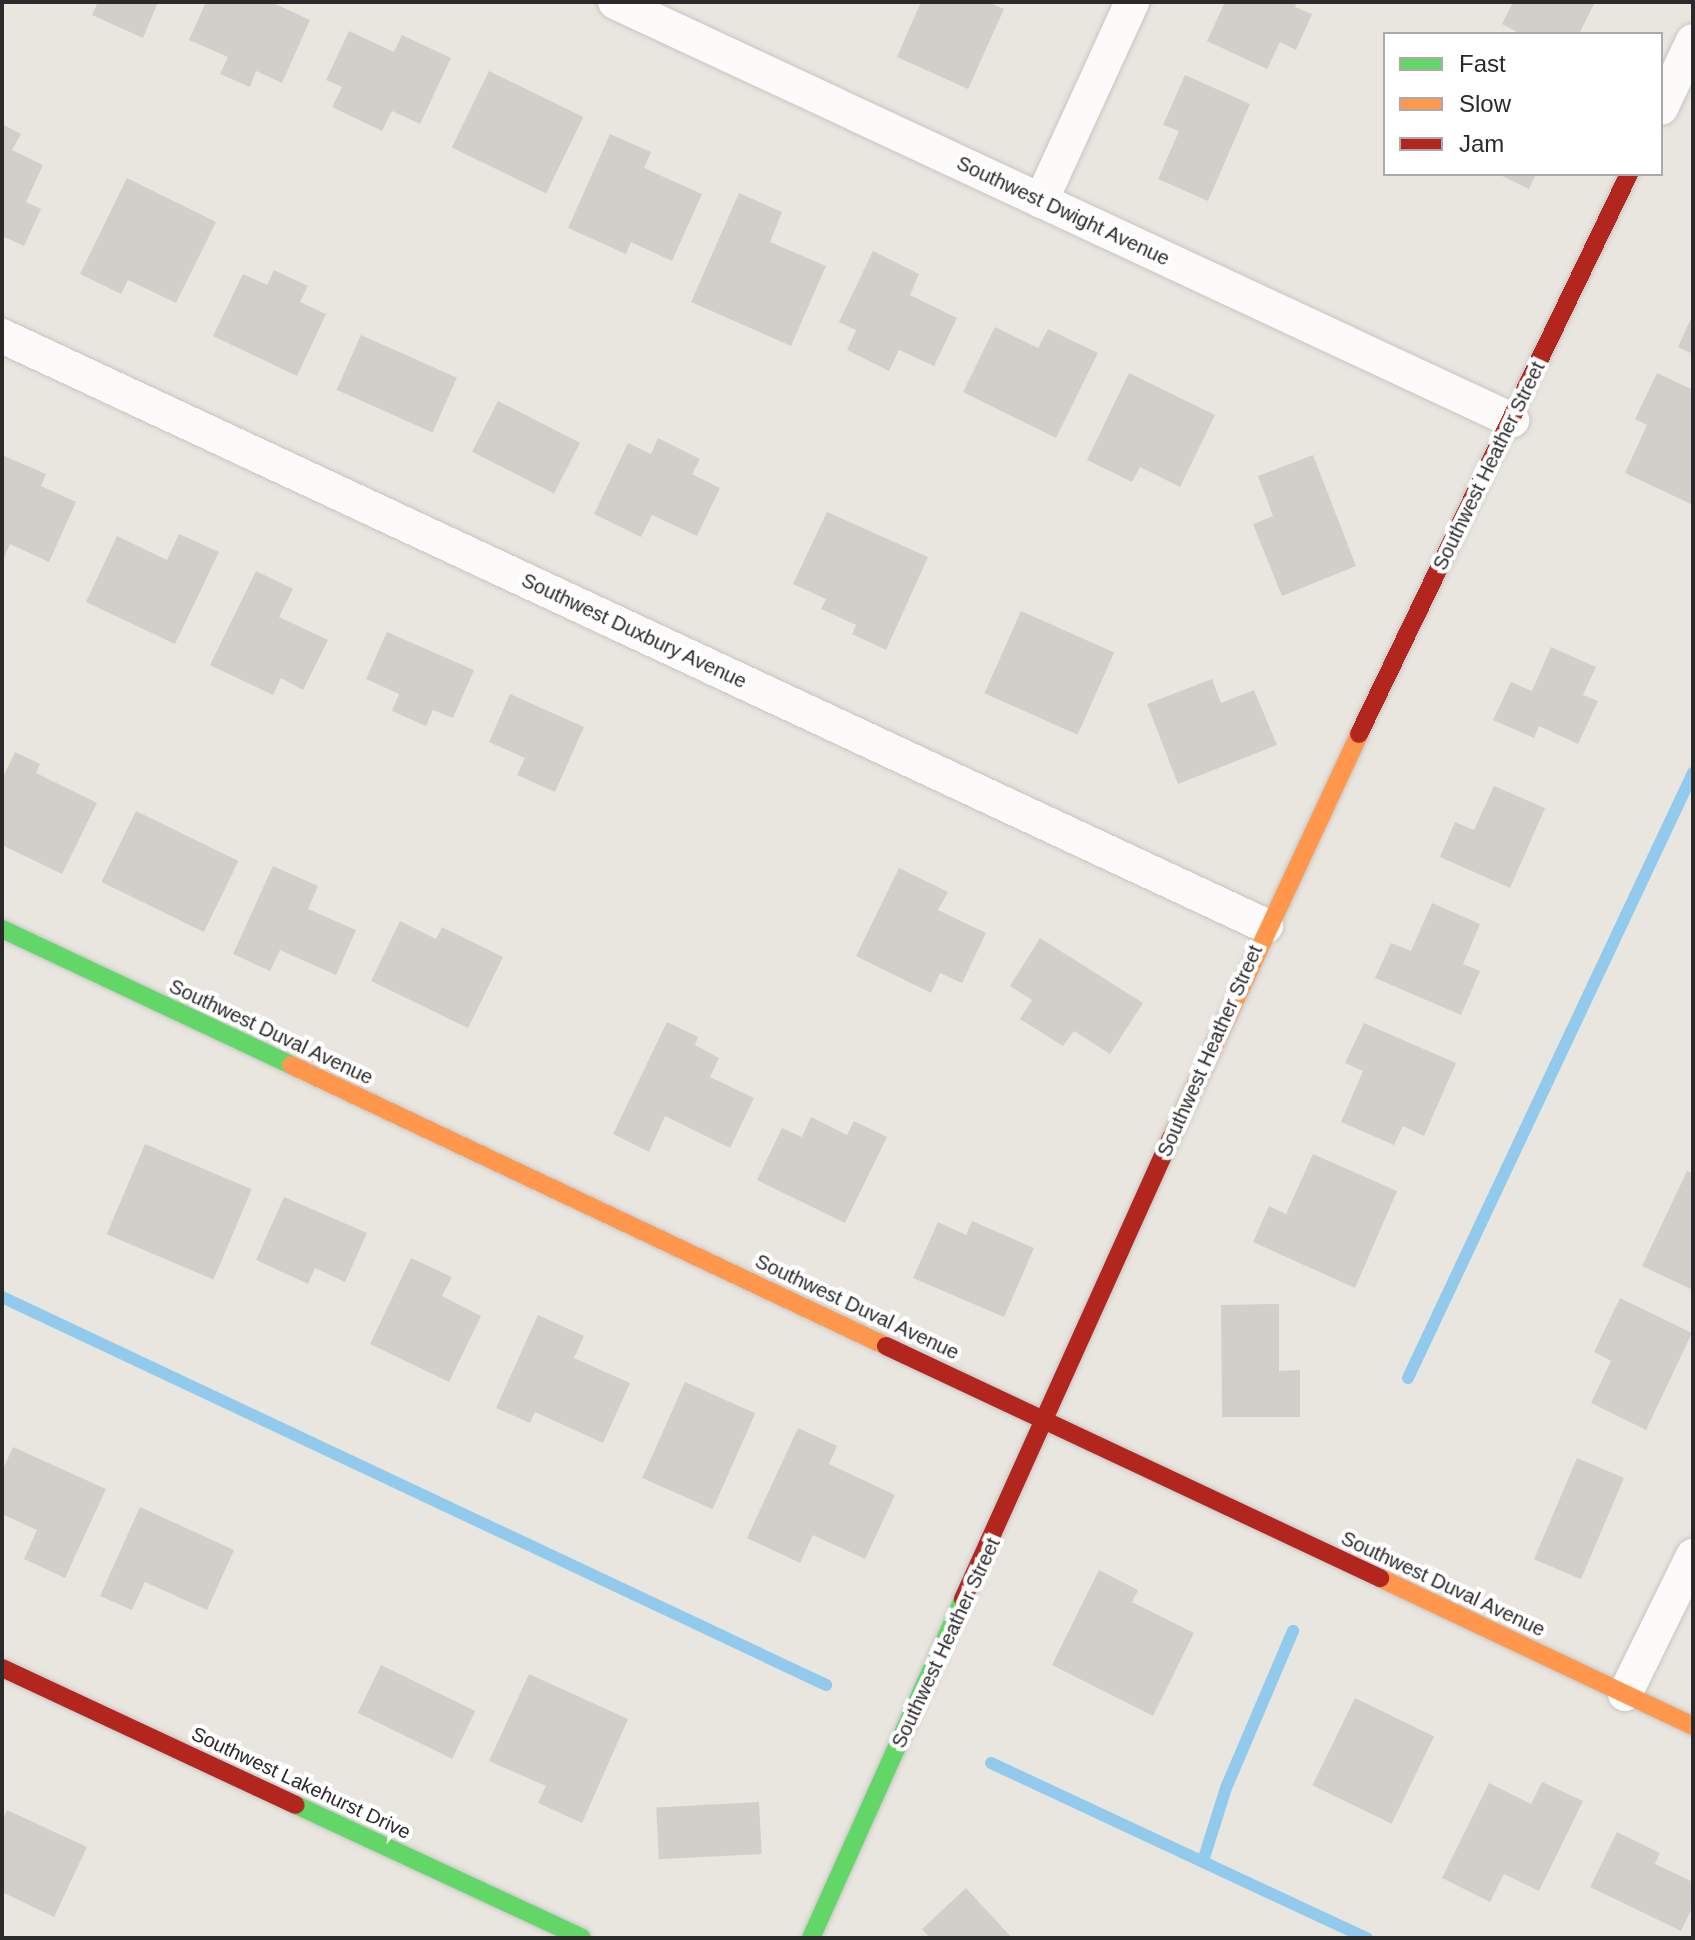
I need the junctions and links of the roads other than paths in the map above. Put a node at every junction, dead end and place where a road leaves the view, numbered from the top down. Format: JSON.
{"nodes":[{"id":1,"x":615,"y":2,"type":"edge"},
{"id":2,"x":1132,"y":2,"type":"edge"},
{"id":3,"x":1693,"y":41,"type":"edge"},
{"id":4,"x":1663,"y":104,"type":"edge"},
{"id":5,"x":1628,"y":176,"type":"edge"},
{"id":6,"x":1041,"y":201,"type":"junction"},
{"id":7,"x":2,"y":336,"type":"edge"},
{"id":8,"x":1512,"y":420,"type":"junction"},
{"id":9,"x":1266,"y":926,"type":"junction"},
{"id":10,"x":2,"y":929,"type":"edge"},
{"id":11,"x":1047,"y":1421,"type":"junction"},
{"id":12,"x":1693,"y":1556,"type":"edge"},
{"id":13,"x":2,"y":1668,"type":"edge"},
{"id":14,"x":1625,"y":1694,"type":"junction"},
{"id":15,"x":1693,"y":1726,"type":"edge"},
{"id":16,"x":582,"y":1938,"type":"edge"},
{"id":17,"x":811,"y":1938,"type":"edge"}],
"edges":[{"from":1,"to":6,"type":"street","name":"Southwest Dwight Avenue"},
{"from":2,"to":6,"type":"street"},
{"from":3,"to":4,"type":"street"},
{"from":5,"to":8,"type":"street","name":"Southwest Heather Street"},
{"from":6,"to":8,"type":"street","name":"Southwest Dwight Avenue"},
{"from":7,"to":9,"type":"street","name":"Southwest Duxbury Avenue"},
{"from":8,"to":9,"type":"street","name":"Southwest Heather Street"},
{"from":9,"to":11,"type":"street","name":"Southwest Heather Street"},
{"from":10,"to":11,"type":"street","name":"Southwest Duval Avenue"},
{"from":11,"to":14,"type":"street","name":"Southwest Duval Avenue"},
{"from":11,"to":17,"type":"street","name":"Southwest Heather Street"},
{"from":12,"to":14,"type":"street"},
{"from":13,"to":16,"type":"street","name":"Southwest Lakehurst Drive"},
{"from":14,"to":15,"type":"street","name":"Southwest Duval Avenue"}]}
